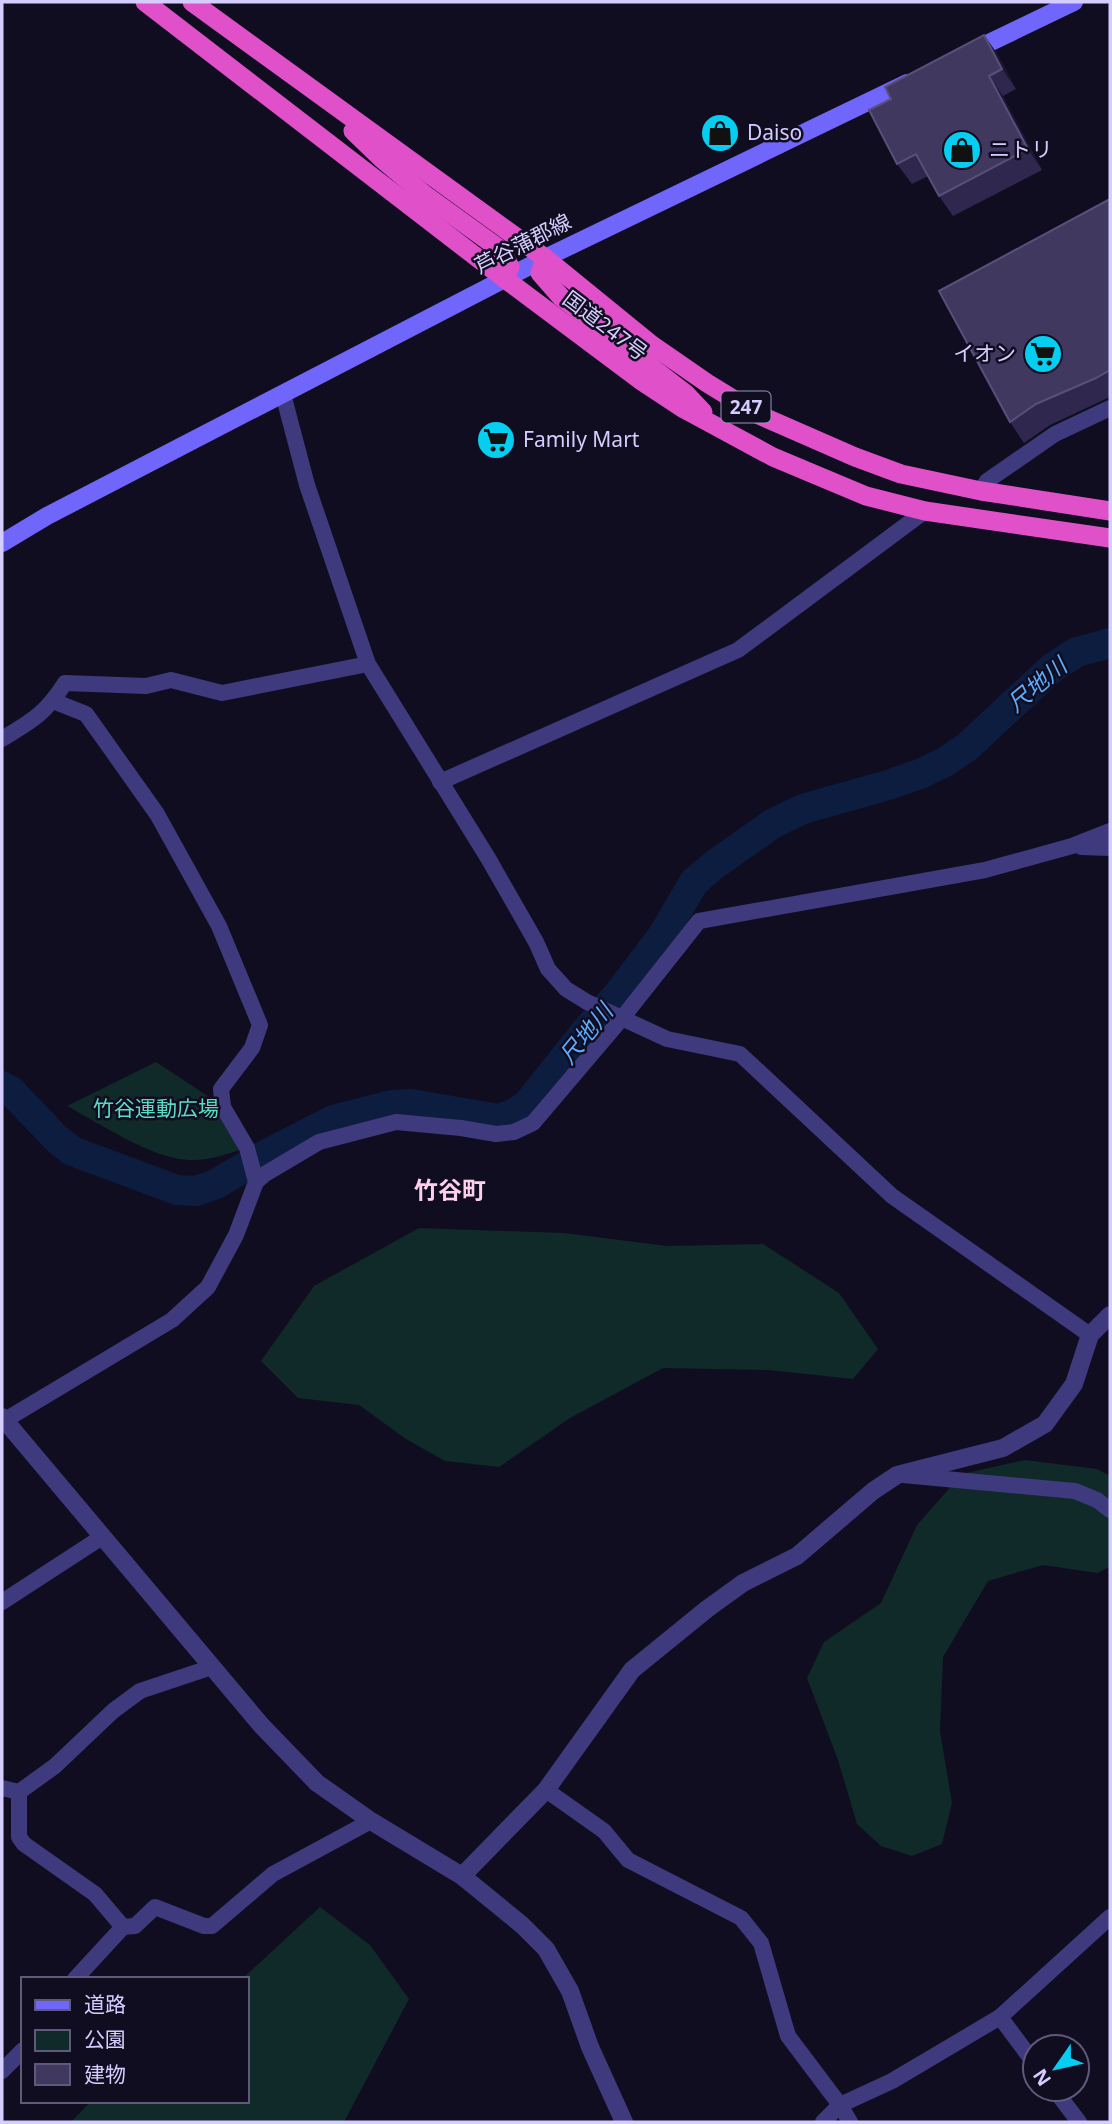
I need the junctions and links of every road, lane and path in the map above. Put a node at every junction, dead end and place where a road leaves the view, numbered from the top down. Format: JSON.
{"nodes":[{"id":1,"x":145,"y":2,"type":"edge"},
{"id":2,"x":192,"y":2,"type":"edge"},
{"id":3,"x":1074,"y":2,"type":"edge"},
{"id":4,"x":951,"y":61,"type":"edge"},
{"id":5,"x":926,"y":73,"type":"edge"},
{"id":6,"x":334,"y":106,"type":"junction"},
{"id":7,"x":545,"y":258,"type":"junction"},
{"id":8,"x":505,"y":279,"type":"junction"},
{"id":9,"x":283,"y":394,"type":"junction"},
{"id":10,"x":1110,"y":408,"type":"edge"},
{"id":11,"x":715,"y":425,"type":"junction"},
{"id":12,"x":981,"y":491,"type":"junction"},
{"id":13,"x":925,"y":511,"type":"junction"},
{"id":14,"x":1110,"y":511,"type":"edge"},
{"id":15,"x":1110,"y":538,"type":"edge"},
{"id":16,"x":2,"y":543,"type":"edge"},
{"id":17,"x":368,"y":664,"type":"junction"},
{"id":18,"x":53,"y":701,"type":"junction"},
{"id":19,"x":2,"y":739,"type":"edge"},
{"id":20,"x":440,"y":782,"type":"junction"},
{"id":21,"x":1110,"y":831,"type":"edge"},
{"id":22,"x":1072,"y":846,"type":"junction"},
{"id":23,"x":1110,"y":848,"type":"edge"},
{"id":24,"x":620,"y":1016,"type":"junction"},
{"id":25,"x":256,"y":1179,"type":"junction"},
{"id":26,"x":1110,"y":1315,"type":"edge"},
{"id":27,"x":1090,"y":1335,"type":"junction"},
{"id":28,"x":2,"y":1420,"type":"edge"},
{"id":29,"x":897,"y":1475,"type":"junction"},
{"id":30,"x":1110,"y":1510,"type":"edge"},
{"id":31,"x":102,"y":1537,"type":"junction"},
{"id":32,"x":2,"y":1602,"type":"edge"},
{"id":33,"x":212,"y":1667,"type":"junction"},
{"id":34,"x":2,"y":1788,"type":"edge"},
{"id":35,"x":546,"y":1790,"type":"junction"},
{"id":36,"x":19,"y":1792,"type":"junction"},
{"id":37,"x":371,"y":1821,"type":"junction"},
{"id":38,"x":463,"y":1876,"type":"junction"},
{"id":39,"x":1110,"y":1917,"type":"edge"},
{"id":40,"x":122,"y":1927,"type":"junction"},
{"id":41,"x":77,"y":1977,"type":"edge"},
{"id":42,"x":1000,"y":2017,"type":"junction"},
{"id":43,"x":1021,"y":2045,"type":"edge"},
{"id":44,"x":21,"y":2052,"type":"edge"},
{"id":45,"x":2,"y":2071,"type":"edge"},
{"id":46,"x":1065,"y":2103,"type":"edge"},
{"id":47,"x":840,"y":2105,"type":"junction"},
{"id":48,"x":624,"y":2122,"type":"edge"},
{"id":49,"x":823,"y":2122,"type":"edge"},
{"id":50,"x":850,"y":2122,"type":"edge"},
{"id":51,"x":1079,"y":2122,"type":"edge"}],
"edges":[{"from":1,"to":8,"type":"highway","name":"国道247号","number":"247"},
{"from":2,"to":6,"type":"highway","name":"国道247号","number":"247"},
{"from":3,"to":4,"type":"main road"},
{"from":5,"to":7,"type":"main road","name":"芦谷蒲郡線"},
{"from":6,"to":7,"type":"highway","name":"国道247号","number":"247"},
{"from":6,"to":8,"type":"highway","number":"247"},
{"from":7,"to":8,"type":"main road","name":"芦谷蒲郡線"},
{"from":7,"to":11,"type":"highway","number":"247"},
{"from":7,"to":12,"type":"highway","name":"国道247号","number":"247"},
{"from":8,"to":9,"type":"main road","name":"芦谷蒲郡線"},
{"from":8,"to":11,"type":"highway","name":"国道247号","number":"247"},
{"from":9,"to":16,"type":"main road","name":"芦谷蒲郡線"},
{"from":9,"to":17,"type":"street"},
{"from":10,"to":12,"type":"street"},
{"from":11,"to":13,"type":"highway","name":"国道247号","number":"247"},
{"from":12,"to":14,"type":"highway","name":"国道247号","number":"247"},
{"from":13,"to":15,"type":"highway","name":"国道247号","number":"247"},
{"from":13,"to":20,"type":"street"},
{"from":17,"to":18,"type":"street"},
{"from":17,"to":20,"type":"street"},
{"from":18,"to":19,"type":"street"},
{"from":18,"to":25,"type":"street"},
{"from":20,"to":24,"type":"street"},
{"from":21,"to":22,"type":"street"},
{"from":22,"to":23,"type":"street"},
{"from":22,"to":24,"type":"street"},
{"from":24,"to":25,"type":"street"},
{"from":24,"to":27,"type":"street"},
{"from":25,"to":28,"type":"street"},
{"from":26,"to":27,"type":"street"},
{"from":27,"to":29,"type":"street"},
{"from":28,"to":31,"type":"street"},
{"from":29,"to":30,"type":"street"},
{"from":29,"to":35,"type":"street"},
{"from":31,"to":32,"type":"street"},
{"from":31,"to":33,"type":"street"},
{"from":33,"to":36,"type":"street"},
{"from":33,"to":37,"type":"street"},
{"from":34,"to":36,"type":"street"},
{"from":35,"to":38,"type":"street"},
{"from":35,"to":47,"type":"street"},
{"from":36,"to":40,"type":"street"},
{"from":37,"to":38,"type":"street"},
{"from":37,"to":40,"type":"street"},
{"from":38,"to":48,"type":"street"},
{"from":39,"to":42,"type":"street"},
{"from":40,"to":41,"type":"street"},
{"from":42,"to":43,"type":"street"},
{"from":42,"to":47,"type":"street"},
{"from":44,"to":45,"type":"street"},
{"from":46,"to":51,"type":"street"},
{"from":47,"to":49,"type":"street"},
{"from":47,"to":50,"type":"street"}]}
